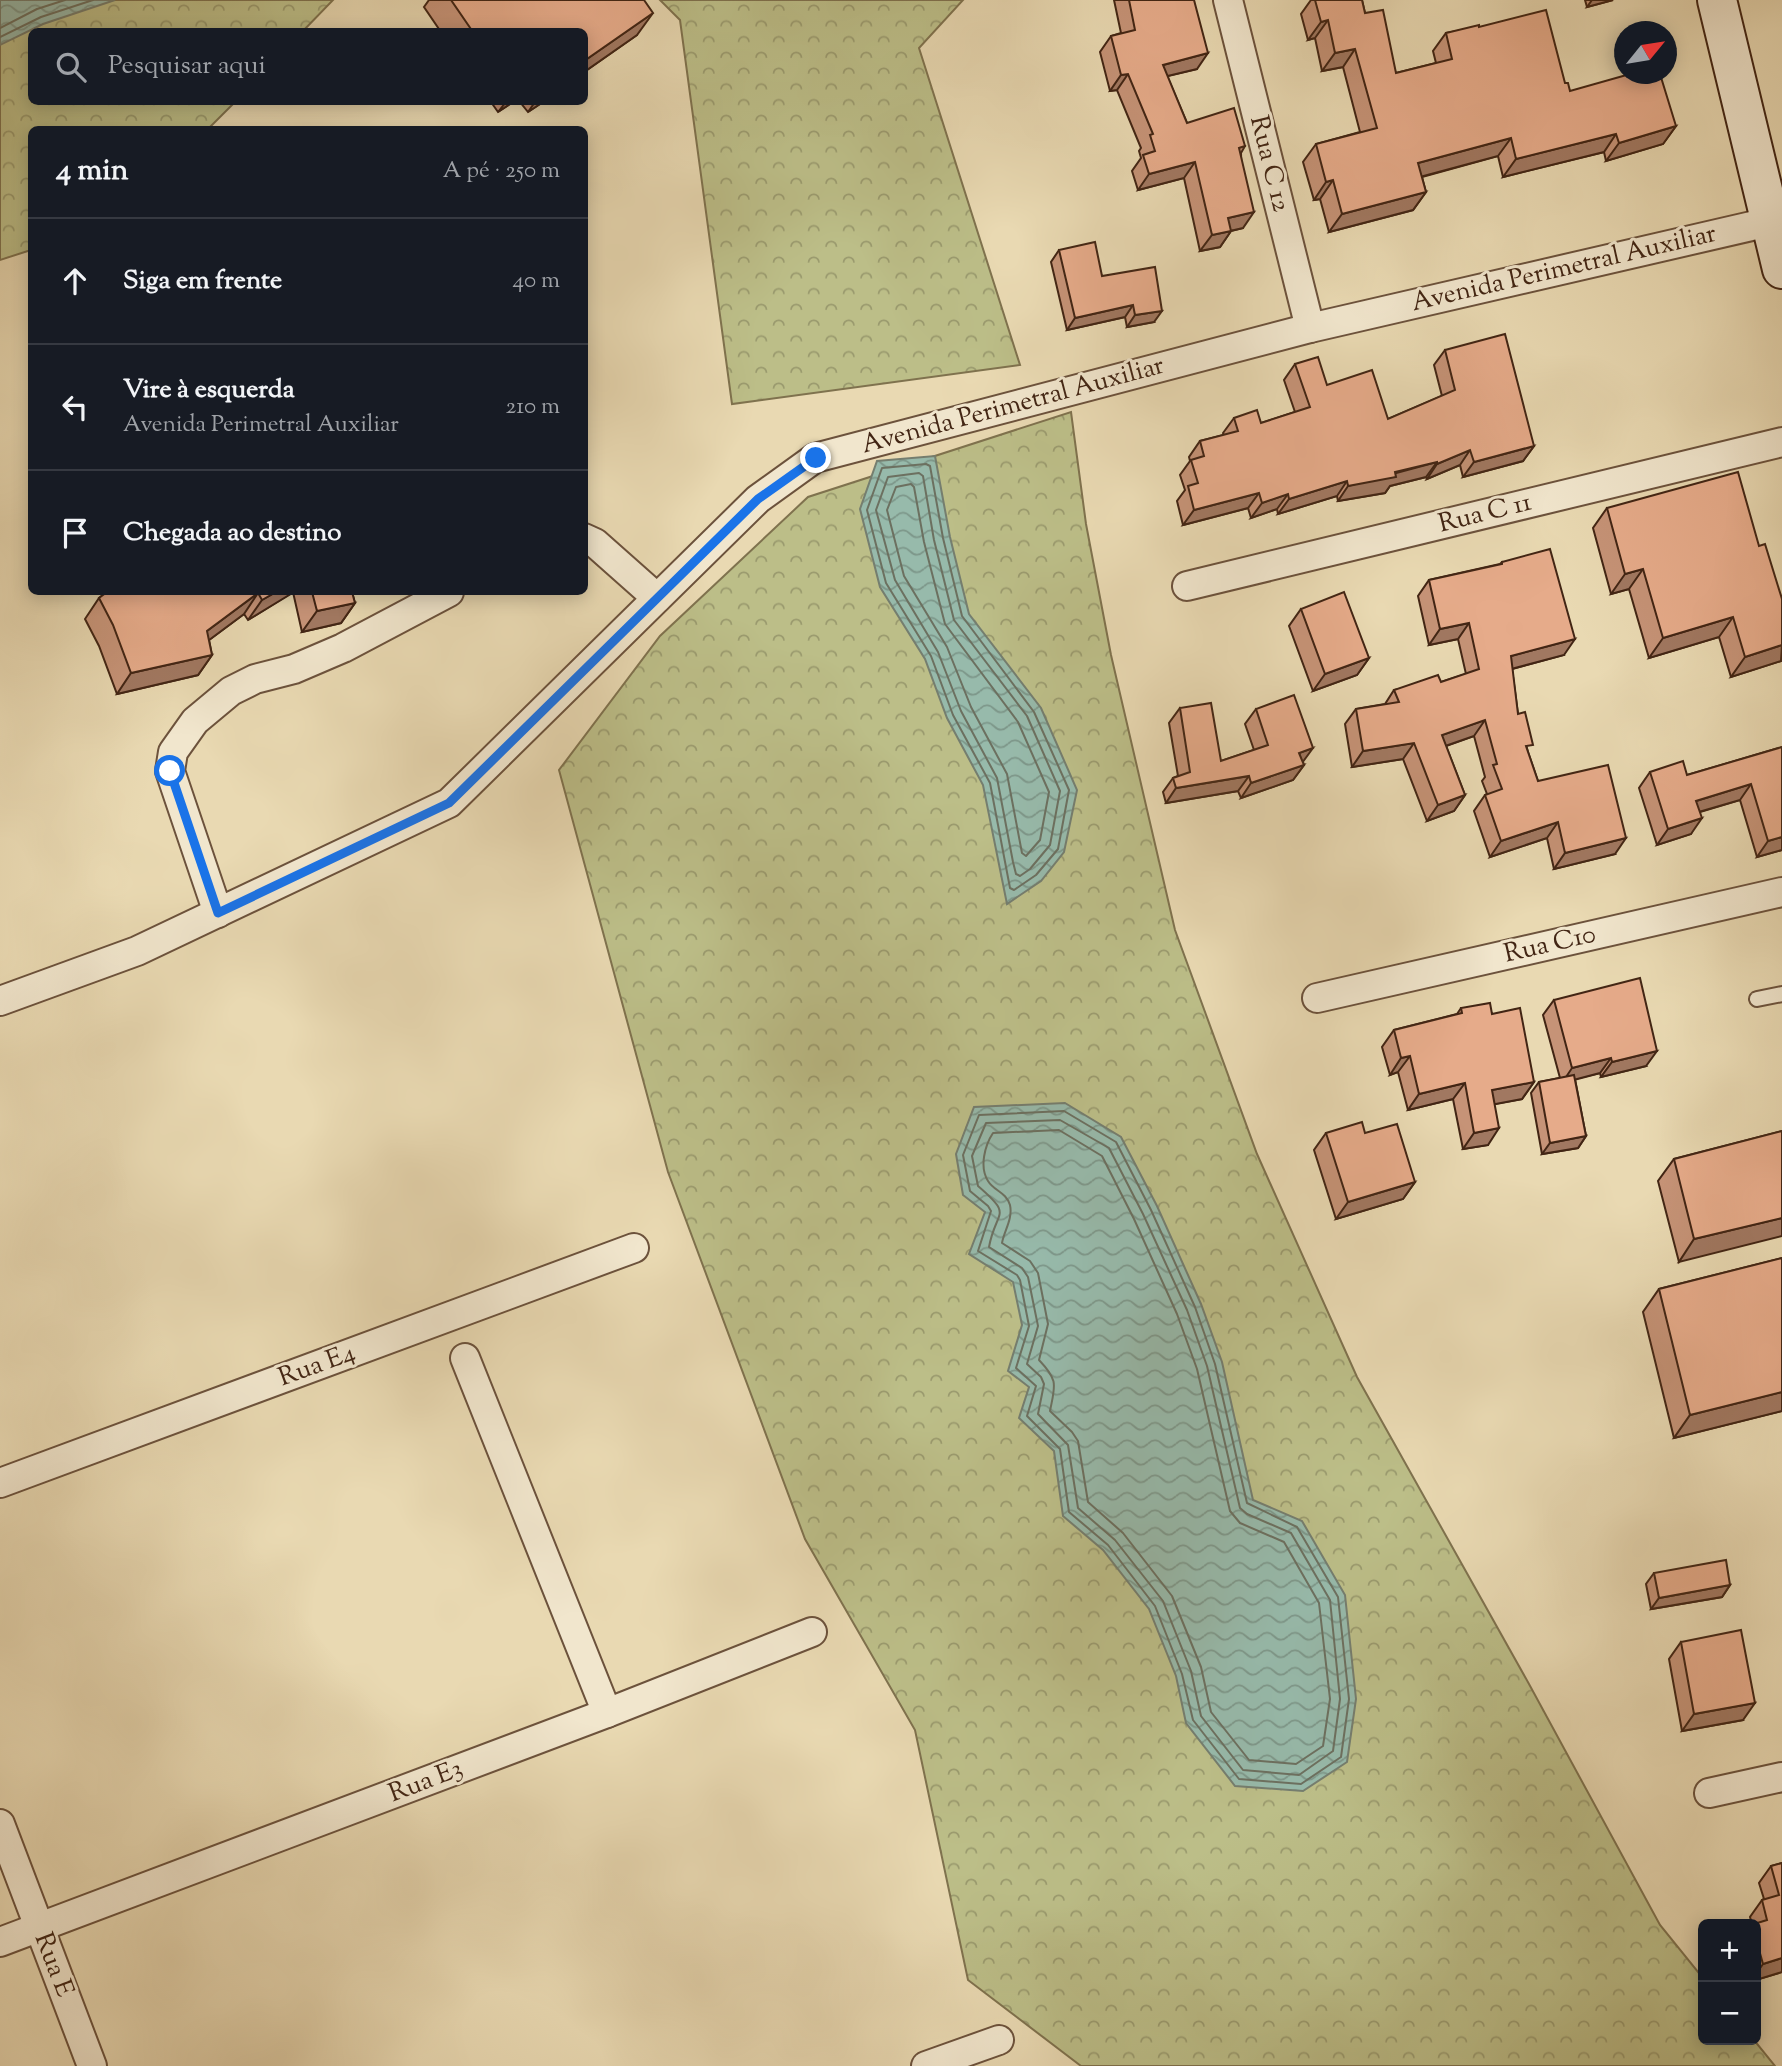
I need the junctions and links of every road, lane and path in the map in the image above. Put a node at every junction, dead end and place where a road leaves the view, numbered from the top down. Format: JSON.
{"nodes":[{"id":1,"x":1228,"y":0,"type":"edge"},
{"id":2,"x":1717,"y":0,"type":"edge"},
{"id":3,"x":1777,"y":220,"type":"edge"},
{"id":4,"x":1782,"y":269,"type":"edge"},
{"id":5,"x":1310,"y":328,"type":"junction"},
{"id":6,"x":1782,"y":442,"type":"edge"},
{"id":7,"x":588,"y":540,"type":"edge"},
{"id":8,"x":1187,"y":586,"type":"dead end"},
{"id":9,"x":443,"y":595,"type":"edge"},
{"id":10,"x":657,"y":598,"type":"junction"},
{"id":11,"x":1782,"y":892,"type":"edge"},
{"id":12,"x":218,"y":913,"type":"junction"},
{"id":13,"x":1782,"y":994,"type":"edge"},
{"id":14,"x":1317,"y":998,"type":"dead end"},
{"id":15,"x":1757,"y":999,"type":"dead end"},
{"id":16,"x":0,"y":1001,"type":"edge"},
{"id":17,"x":634,"y":1248,"type":"dead end"},
{"id":18,"x":465,"y":1358,"type":"dead end"},
{"id":19,"x":0,"y":1483,"type":"edge"},
{"id":20,"x":811,"y":1632,"type":"dead end"},
{"id":21,"x":607,"y":1713,"type":"junction"},
{"id":22,"x":1782,"y":1777,"type":"edge"},
{"id":23,"x":1709,"y":1794,"type":"dead end"},
{"id":24,"x":0,"y":1824,"type":"edge"},
{"id":25,"x":38,"y":1928,"type":"junction"},
{"id":26,"x":0,"y":1942,"type":"edge"},
{"id":27,"x":999,"y":2040,"type":"dead end"},
{"id":28,"x":92,"y":2066,"type":"edge"},
{"id":29,"x":926,"y":2066,"type":"edge"}],
"edges":[{"from":1,"to":5,"type":"street","name":"Rua C 12"},
{"from":2,"to":3,"type":"street"},
{"from":3,"to":4,"type":"street"},
{"from":3,"to":5,"type":"street","name":"Avenida Perimetral Auxiliar"},
{"from":5,"to":10,"type":"street","name":"Avenida Perimetral Auxiliar"},
{"from":6,"to":8,"type":"street","name":"Rua C 11"},
{"from":7,"to":10,"type":"street"},
{"from":9,"to":12,"type":"street"},
{"from":10,"to":12,"type":"street","name":"Avenida Perimetral Auxiliar"},
{"from":11,"to":14,"type":"street","name":"Rua C10"},
{"from":12,"to":16,"type":"street","name":"Avenida Perimetral Auxiliar"},
{"from":13,"to":15,"type":"lane"},
{"from":17,"to":19,"type":"street","name":"Rua E4"},
{"from":18,"to":21,"type":"street"},
{"from":20,"to":21,"type":"street","name":"Rua E3"},
{"from":21,"to":25,"type":"street","name":"Rua E3"},
{"from":22,"to":23,"type":"street"},
{"from":24,"to":25,"type":"street","name":"Rua E"},
{"from":25,"to":26,"type":"street","name":"Rua E3"},
{"from":25,"to":28,"type":"street","name":"Rua E"},
{"from":27,"to":29,"type":"street"}]}
